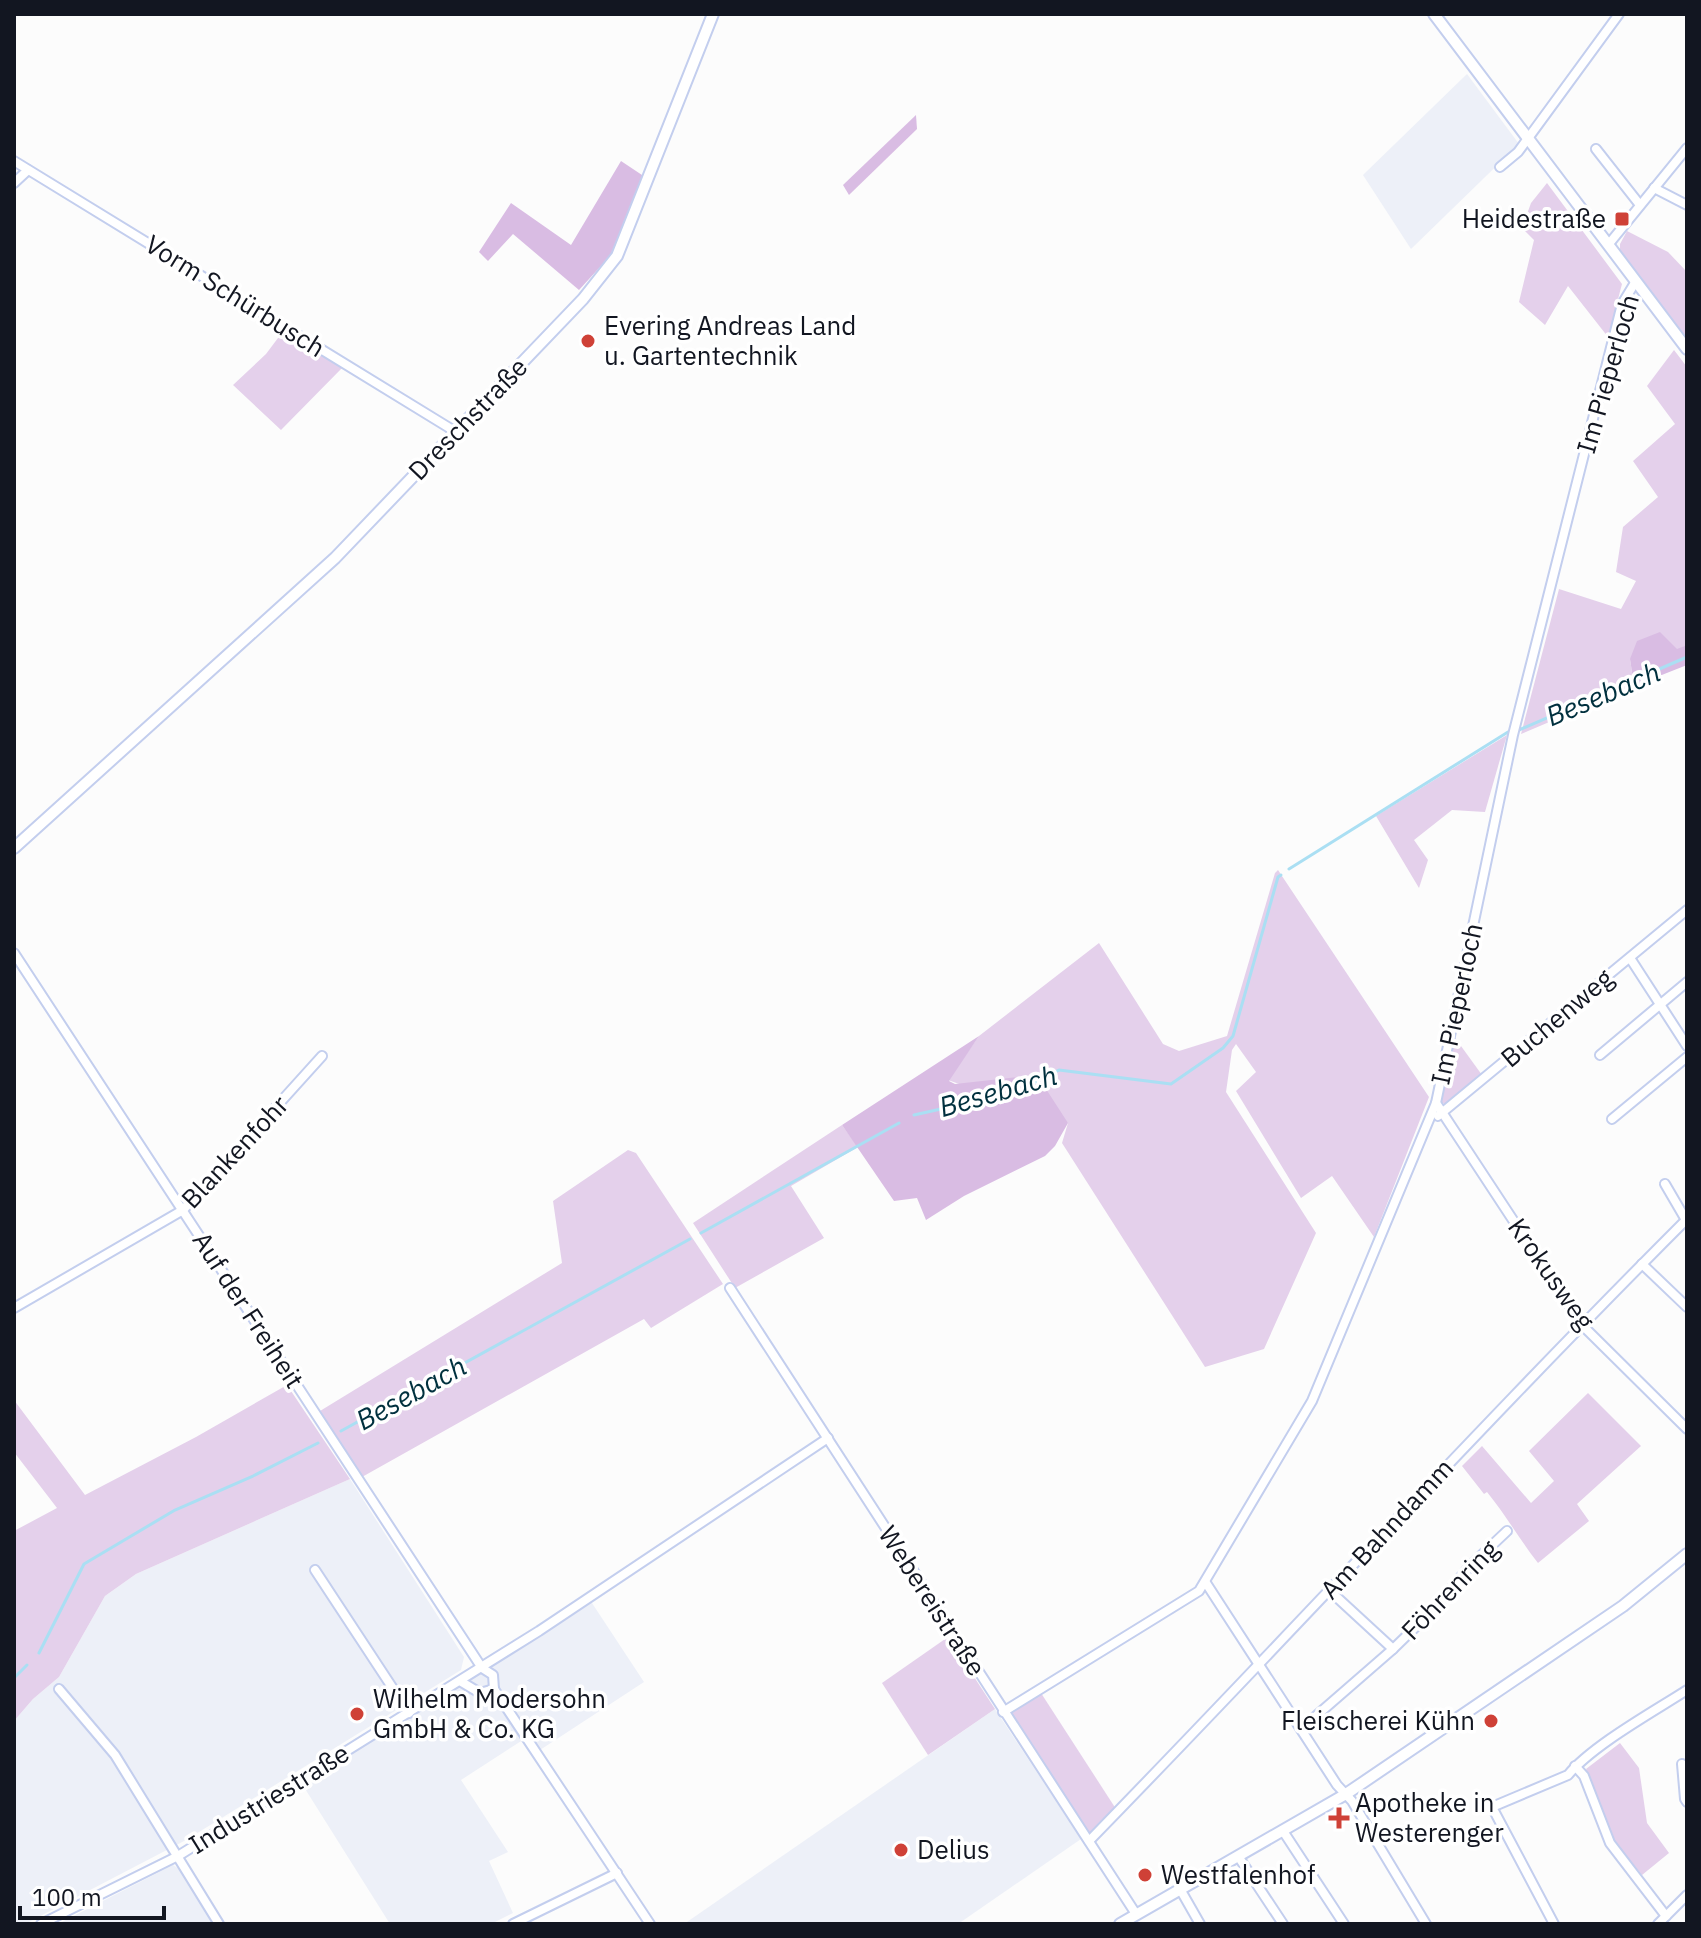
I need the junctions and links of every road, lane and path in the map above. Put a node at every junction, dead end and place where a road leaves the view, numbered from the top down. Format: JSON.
{"nodes":[{"id":1,"x":713,"y":14,"type":"edge"},
{"id":2,"x":1434,"y":14,"type":"edge"},
{"id":3,"x":1619,"y":14,"type":"edge"},
{"id":4,"x":1527,"y":138,"type":"junction"},
{"id":5,"x":1687,"y":148,"type":"edge"},
{"id":6,"x":1596,"y":149,"type":"dead end"},
{"id":7,"x":14,"y":161,"type":"edge"},
{"id":8,"x":1500,"y":167,"type":"dead end"},
{"id":9,"x":28,"y":170,"type":"junction"},
{"id":10,"x":14,"y":183,"type":"edge"},
{"id":11,"x":1654,"y":188,"type":"junction"},
{"id":12,"x":1640,"y":205,"type":"junction"},
{"id":13,"x":1687,"y":205,"type":"edge"},
{"id":14,"x":1608,"y":245,"type":"junction"},
{"id":15,"x":1636,"y":281,"type":"junction"},
{"id":16,"x":1687,"y":349,"type":"edge"},
{"id":17,"x":456,"y":432,"type":"junction"},
{"id":18,"x":14,"y":848,"type":"edge"},
{"id":19,"x":1687,"y":910,"type":"edge"},
{"id":20,"x":14,"y":953,"type":"edge"},
{"id":21,"x":1630,"y":958,"type":"junction"},
{"id":22,"x":1687,"y":982,"type":"edge"},
{"id":23,"x":1661,"y":1004,"type":"junction"},
{"id":24,"x":1687,"y":1046,"type":"edge"},
{"id":25,"x":1600,"y":1055,"type":"dead end"},
{"id":26,"x":322,"y":1056,"type":"dead end"},
{"id":27,"x":1687,"y":1057,"type":"edge"},
{"id":28,"x":1436,"y":1103,"type":"junction"},
{"id":29,"x":1442,"y":1113,"type":"junction"},
{"id":30,"x":1612,"y":1119,"type":"dead end"},
{"id":31,"x":1428,"y":1126,"type":"junction"},
{"id":32,"x":1665,"y":1184,"type":"dead end"},
{"id":33,"x":183,"y":1210,"type":"junction"},
{"id":34,"x":1686,"y":1219,"type":"edge"},
{"id":35,"x":1642,"y":1264,"type":"junction"},
{"id":36,"x":730,"y":1288,"type":"dead end"},
{"id":37,"x":1687,"y":1307,"type":"edge"},
{"id":38,"x":14,"y":1308,"type":"edge"},
{"id":39,"x":1582,"y":1325,"type":"junction"},
{"id":40,"x":1687,"y":1429,"type":"edge"},
{"id":41,"x":828,"y":1438,"type":"junction"},
{"id":42,"x":1507,"y":1531,"type":"dead end"},
{"id":43,"x":1685,"y":1560,"type":"edge"},
{"id":44,"x":315,"y":1570,"type":"dead end"},
{"id":45,"x":1206,"y":1583,"type":"junction"},
{"id":46,"x":1330,"y":1591,"type":"junction"},
{"id":47,"x":1393,"y":1649,"type":"junction"},
{"id":48,"x":1259,"y":1666,"type":"junction"},
{"id":49,"x":482,"y":1668,"type":"junction"},
{"id":50,"x":460,"y":1681,"type":"junction"},
{"id":51,"x":59,"y":1689,"type":"dead end"},
{"id":52,"x":494,"y":1689,"type":"junction"},
{"id":53,"x":1687,"y":1690,"type":"edge"},
{"id":54,"x":1003,"y":1712,"type":"junction"},
{"id":55,"x":409,"y":1713,"type":"junction"},
{"id":56,"x":1301,"y":1729,"type":"junction"},
{"id":57,"x":1682,"y":1764,"type":"dead end"},
{"id":58,"x":1575,"y":1766,"type":"junction"},
{"id":59,"x":1346,"y":1794,"type":"junction"},
{"id":60,"x":1687,"y":1802,"type":"edge"},
{"id":61,"x":1283,"y":1831,"type":"junction"},
{"id":62,"x":1089,"y":1841,"type":"junction"},
{"id":63,"x":178,"y":1856,"type":"junction"},
{"id":64,"x":1238,"y":1856,"type":"junction"},
{"id":65,"x":617,"y":1873,"type":"junction"},
{"id":66,"x":1180,"y":1889,"type":"junction"},
{"id":67,"x":1687,"y":1895,"type":"edge"},
{"id":68,"x":1136,"y":1914,"type":"junction"},
{"id":69,"x":1666,"y":1916,"type":"junction"},
{"id":70,"x":528,"y":1921,"type":"edge"},
{"id":71,"x":1121,"y":1923,"type":"edge"},
{"id":72,"x":41,"y":1924,"type":"edge"},
{"id":73,"x":219,"y":1924,"type":"edge"},
{"id":74,"x":513,"y":1924,"type":"edge"},
{"id":75,"x":650,"y":1924,"type":"edge"},
{"id":76,"x":1200,"y":1924,"type":"edge"},
{"id":77,"x":1283,"y":1924,"type":"edge"},
{"id":78,"x":1344,"y":1924,"type":"edge"},
{"id":79,"x":1426,"y":1924,"type":"edge"},
{"id":80,"x":1554,"y":1924,"type":"edge"},
{"id":81,"x":1658,"y":1924,"type":"edge"}],
"edges":[{"from":1,"to":17,"type":"street","name":"Dreschstraße"},
{"from":2,"to":4,"type":"street"},
{"from":3,"to":4,"type":"street"},
{"from":4,"to":8,"type":"street"},
{"from":4,"to":14,"type":"street"},
{"from":5,"to":11,"type":"street"},
{"from":6,"to":12,"type":"street"},
{"from":7,"to":9,"type":"street","name":"Vorm Schürbusch"},
{"from":9,"to":10,"type":"street"},
{"from":9,"to":17,"type":"street","name":"Vorm Schürbusch"},
{"from":11,"to":12,"type":"street"},
{"from":11,"to":13,"type":"street"},
{"from":12,"to":14,"type":"street"},
{"from":14,"to":15,"type":"street"},
{"from":15,"to":16,"type":"street"},
{"from":15,"to":28,"type":"street","name":"Im Pieperloch"},
{"from":17,"to":18,"type":"street","name":"Dreschstraße"},
{"from":19,"to":21,"type":"street","name":"Buchenweg"},
{"from":20,"to":33,"type":"street","name":"Auf der Freiheit"},
{"from":21,"to":23,"type":"street"},
{"from":21,"to":29,"type":"street","name":"Buchenweg"},
{"from":22,"to":23,"type":"street"},
{"from":23,"to":24,"type":"street"},
{"from":23,"to":25,"type":"street"},
{"from":26,"to":33,"type":"street","name":"Blankenfohr"},
{"from":27,"to":30,"type":"street"},
{"from":28,"to":29,"type":"street","name":"Krokusweg"},
{"from":28,"to":31,"type":"street","name":"Im Pieperloch"},
{"from":29,"to":31,"type":"street","name":"Buchenweg"},
{"from":29,"to":39,"type":"street","name":"Krokusweg"},
{"from":31,"to":45,"type":"street","name":"Im Pieperloch"},
{"from":32,"to":34,"type":"street"},
{"from":33,"to":38,"type":"street","name":"Blankenfohr"},
{"from":33,"to":49,"type":"street","name":"Auf der Freiheit"},
{"from":34,"to":35,"type":"street","name":"Am Bahndamm"},
{"from":35,"to":37,"type":"street"},
{"from":35,"to":39,"type":"street","name":"Am Bahndamm"},
{"from":36,"to":41,"type":"street","name":"Webereistraße"},
{"from":39,"to":40,"type":"street","name":"Krokusweg"},
{"from":39,"to":46,"type":"street","name":"Am Bahndamm"},
{"from":41,"to":49,"type":"street","name":"Industriestraße"},
{"from":41,"to":54,"type":"street","name":"Webereistraße"},
{"from":42,"to":47,"type":"street","name":"Föhrenring"},
{"from":43,"to":59,"type":"street"},
{"from":44,"to":55,"type":"street"},
{"from":45,"to":48,"type":"street"},
{"from":45,"to":54,"type":"street","name":"Im Pieperloch"},
{"from":46,"to":47,"type":"street","name":"Föhrenring"},
{"from":46,"to":48,"type":"street","name":"Am Bahndamm"},
{"from":47,"to":56,"type":"street","name":"Föhrenring"},
{"from":48,"to":56,"type":"street"},
{"from":48,"to":62,"type":"street","name":"Am Bahndamm"},
{"from":49,"to":50,"type":"street","name":"Industriestraße"},
{"from":49,"to":52,"type":"street"},
{"from":50,"to":52,"type":"street"},
{"from":50,"to":55,"type":"street","name":"Industriestraße"},
{"from":51,"to":63,"type":"street"},
{"from":52,"to":65,"type":"street"},
{"from":53,"to":58,"type":"street"},
{"from":54,"to":62,"type":"street","name":"Webereistraße"},
{"from":55,"to":63,"type":"street","name":"Industriestraße"},
{"from":56,"to":59,"type":"street"},
{"from":57,"to":60,"type":"street"},
{"from":58,"to":69,"type":"street"},
{"from":58,"to":80,"type":"street"},
{"from":59,"to":61,"type":"street"},
{"from":59,"to":79,"type":"street"},
{"from":61,"to":64,"type":"street"},
{"from":61,"to":78,"type":"street"},
{"from":62,"to":68,"type":"street","name":"Webereistraße"},
{"from":63,"to":72,"type":"street","name":"Industriestraße"},
{"from":63,"to":73,"type":"street"},
{"from":64,"to":66,"type":"street"},
{"from":64,"to":77,"type":"street"},
{"from":65,"to":70,"type":"street"},
{"from":65,"to":75,"type":"street"},
{"from":66,"to":68,"type":"street"},
{"from":66,"to":76,"type":"street"},
{"from":67,"to":69,"type":"street"},
{"from":68,"to":71,"type":"street"},
{"from":69,"to":81,"type":"street"},
{"from":70,"to":74,"type":"street"}]}
